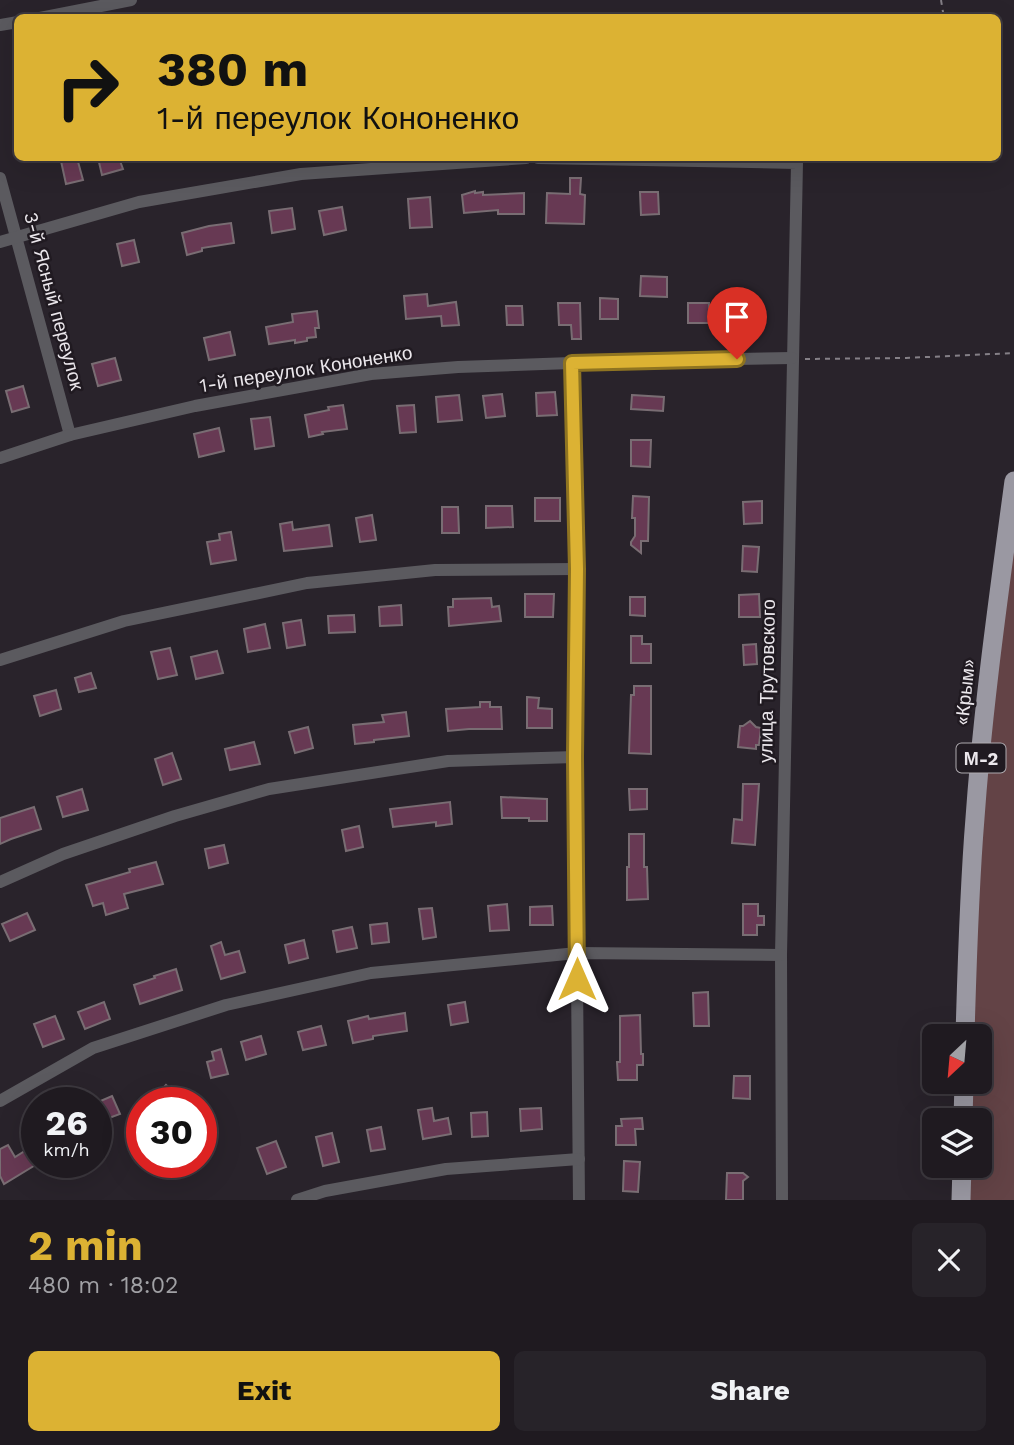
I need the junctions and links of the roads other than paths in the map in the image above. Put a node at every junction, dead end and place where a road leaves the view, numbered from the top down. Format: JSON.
{"nodes":[{"id":1,"x":131,"y":0,"type":"edge"},
{"id":2,"x":60,"y":14,"type":"edge"},
{"id":3,"x":484,"y":161,"type":"edge"},
{"id":4,"x":693,"y":161,"type":"edge"},
{"id":5,"x":0,"y":178,"type":"edge"},
{"id":6,"x":16,"y":236,"type":"junction"},
{"id":7,"x":0,"y":242,"type":"edge"},
{"id":8,"x":792,"y":358,"type":"junction"},
{"id":9,"x":572,"y":363,"type":"junction"},
{"id":10,"x":70,"y":435,"type":"junction"},
{"id":11,"x":0,"y":458,"type":"edge"},
{"id":12,"x":1014,"y":481,"type":"edge"},
{"id":13,"x":577,"y":569,"type":"junction"},
{"id":14,"x":0,"y":660,"type":"edge"},
{"id":15,"x":575,"y":757,"type":"junction"},
{"id":16,"x":0,"y":882,"type":"edge"},
{"id":17,"x":577,"y":953,"type":"junction"},
{"id":18,"x":781,"y":955,"type":"junction"},
{"id":19,"x":965,"y":1024,"type":"edge"},
{"id":20,"x":0,"y":1101,"type":"edge"},
{"id":21,"x":579,"y":1159,"type":"junction"},
{"id":22,"x":962,"y":1178,"type":"edge"},
{"id":23,"x":297,"y":1200,"type":"edge"},
{"id":24,"x":579,"y":1200,"type":"edge"},
{"id":25,"x":782,"y":1200,"type":"edge"},
{"id":26,"x":961,"y":1200,"type":"edge"}],
"edges":[{"from":1,"to":2,"type":"street"},
{"from":3,"to":6,"type":"street"},
{"from":4,"to":8,"type":"street","name":"улица Трутовского"},
{"from":5,"to":6,"type":"street","name":"3-й Ясный переулок"},
{"from":6,"to":7,"type":"street"},
{"from":6,"to":10,"type":"street","name":"3-й Ясный переулок"},
{"from":8,"to":9,"type":"street","name":"1-й переулок Кононенко"},
{"from":8,"to":18,"type":"street","name":"улица Трутовского"},
{"from":9,"to":10,"type":"street","name":"1-й переулок Кононенко"},
{"from":9,"to":13,"type":"street"},
{"from":10,"to":11,"type":"street","name":"1-й переулок Кононенко"},
{"from":12,"to":19,"type":"highway","name":"«Крым»","number":"М-2"},
{"from":13,"to":14,"type":"street"},
{"from":13,"to":15,"type":"street"},
{"from":15,"to":16,"type":"street"},
{"from":15,"to":17,"type":"street"},
{"from":17,"to":18,"type":"street"},
{"from":17,"to":20,"type":"street"},
{"from":17,"to":21,"type":"street"},
{"from":18,"to":25,"type":"street","name":"улица Трутовского"},
{"from":21,"to":23,"type":"street"},
{"from":21,"to":24,"type":"street"},
{"from":22,"to":26,"type":"highway"}]}
